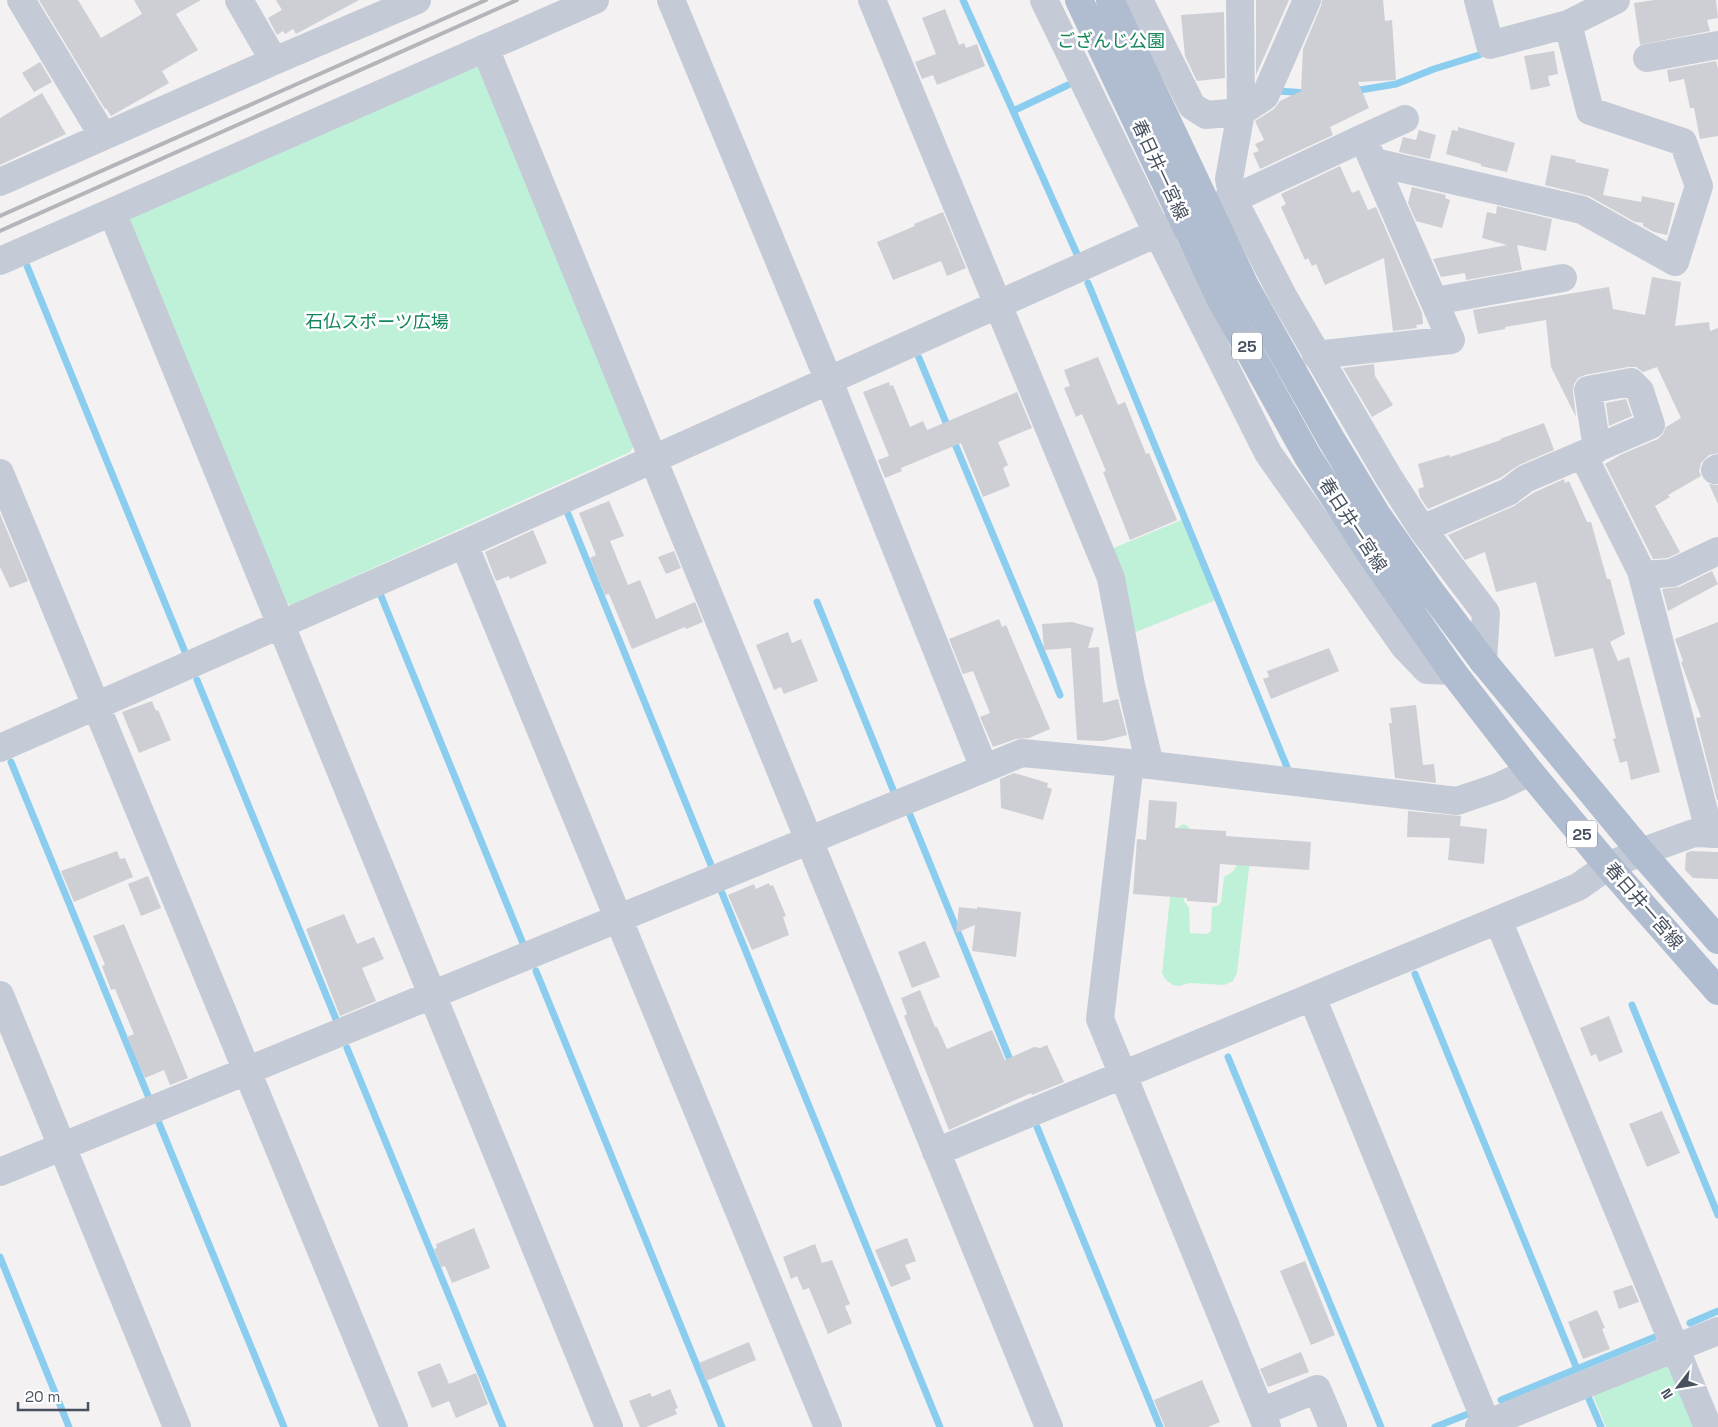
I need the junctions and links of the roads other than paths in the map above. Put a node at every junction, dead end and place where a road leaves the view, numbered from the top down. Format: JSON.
{"nodes":[{"id":1,"x":21,"y":0,"type":"edge"},
{"id":2,"x":239,"y":0,"type":"edge"},
{"id":3,"x":417,"y":0,"type":"edge"},
{"id":4,"x":595,"y":0,"type":"edge"},
{"id":5,"x":671,"y":0,"type":"edge"},
{"id":6,"x":872,"y":0,"type":"edge"},
{"id":7,"x":1044,"y":0,"type":"edge"},
{"id":8,"x":1079,"y":0,"type":"edge"},
{"id":9,"x":1110,"y":0,"type":"edge"},
{"id":10,"x":1139,"y":0,"type":"edge"},
{"id":11,"x":1240,"y":0,"type":"edge"},
{"id":12,"x":1307,"y":0,"type":"edge"},
{"id":13,"x":1478,"y":0,"type":"edge"},
{"id":14,"x":1616,"y":0,"type":"edge"},
{"id":15,"x":1568,"y":24,"type":"junction"},
{"id":16,"x":1718,"y":45,"type":"edge"},
{"id":17,"x":485,"y":48,"type":"junction"},
{"id":18,"x":1646,"y":58,"type":"dead end"},
{"id":19,"x":274,"y":61,"type":"junction"},
{"id":20,"x":1242,"y":112,"type":"junction"},
{"id":21,"x":1405,"y":119,"type":"dead end"},
{"id":22,"x":102,"y":136,"type":"junction"},
{"id":23,"x":1369,"y":150,"type":"junction"},
{"id":24,"x":0,"y":182,"type":"edge"},
{"id":25,"x":1233,"y":199,"type":"junction"},
{"id":26,"x":112,"y":212,"type":"junction"},
{"id":27,"x":1158,"y":234,"type":"junction"},
{"id":28,"x":0,"y":261,"type":"edge"},
{"id":29,"x":1563,"y":278,"type":"dead end"},
{"id":30,"x":1434,"y":301,"type":"junction"},
{"id":31,"x":999,"y":305,"type":"junction"},
{"id":32,"x":1316,"y":355,"type":"junction"},
{"id":33,"x":829,"y":381,"type":"junction"},
{"id":34,"x":653,"y":460,"type":"junction"},
{"id":35,"x":0,"y":473,"type":"edge"},
{"id":36,"x":10,"y":527,"type":"edge"},
{"id":37,"x":1422,"y":529,"type":"junction"},
{"id":38,"x":464,"y":544,"type":"junction"},
{"id":39,"x":1718,"y":551,"type":"edge"},
{"id":40,"x":1642,"y":575,"type":"junction"},
{"id":41,"x":280,"y":624,"type":"junction"},
{"id":42,"x":1483,"y":661,"type":"junction"},
{"id":43,"x":1452,"y":671,"type":"junction"},
{"id":44,"x":96,"y":705,"type":"junction"},
{"id":45,"x":0,"y":748,"type":"edge"},
{"id":46,"x":1140,"y":764,"type":"junction"},
{"id":47,"x":984,"y":768,"type":"junction"},
{"id":48,"x":1530,"y":772,"type":"junction"},
{"id":49,"x":1714,"y":834,"type":"edge"},
{"id":50,"x":809,"y":840,"type":"junction"},
{"id":51,"x":1641,"y":852,"type":"junction"},
{"id":52,"x":1608,"y":866,"type":"junction"},
{"id":53,"x":619,"y":918,"type":"junction"},
{"id":54,"x":1498,"y":920,"type":"junction"},
{"id":55,"x":1718,"y":940,"type":"edge"},
{"id":56,"x":1718,"y":991,"type":"edge"},
{"id":57,"x":0,"y":995,"type":"edge"},
{"id":58,"x":432,"y":995,"type":"junction"},
{"id":59,"x":1312,"y":996,"type":"junction"},
{"id":60,"x":247,"y":1071,"type":"junction"},
{"id":61,"x":1122,"y":1075,"type":"junction"},
{"id":62,"x":63,"y":1146,"type":"junction"},
{"id":63,"x":936,"y":1152,"type":"junction"},
{"id":64,"x":0,"y":1172,"type":"edge"},
{"id":65,"x":1718,"y":1331,"type":"edge"},
{"id":66,"x":1675,"y":1348,"type":"junction"},
{"id":67,"x":1264,"y":1419,"type":"edge"},
{"id":68,"x":1485,"y":1426,"type":"edge"},
{"id":69,"x":177,"y":1427,"type":"edge"},
{"id":70,"x":394,"y":1427,"type":"edge"},
{"id":71,"x":609,"y":1427,"type":"edge"},
{"id":72,"x":828,"y":1427,"type":"edge"},
{"id":73,"x":1049,"y":1427,"type":"edge"},
{"id":74,"x":1333,"y":1427,"type":"edge"},
{"id":75,"x":1708,"y":1427,"type":"edge"}],
"edges":[{"from":1,"to":22,"type":"street"},
{"from":2,"to":19,"type":"street"},
{"from":3,"to":19,"type":"street"},
{"from":4,"to":17,"type":"street"},
{"from":5,"to":33,"type":"street"},
{"from":6,"to":31,"type":"street"},
{"from":7,"to":27,"type":"street"},
{"from":8,"to":43,"type":"main road","name":"春日井一宮線","number":"25","bridge":true},
{"from":9,"to":42,"type":"main road","name":"春日井一宮線","number":"25","bridge":true},
{"from":10,"to":20,"type":"street"},
{"from":11,"to":20,"type":"street"},
{"from":12,"to":20,"type":"street"},
{"from":13,"to":15,"type":"street"},
{"from":14,"to":15,"type":"street"},
{"from":15,"to":23,"type":"street"},
{"from":16,"to":18,"type":"street"},
{"from":17,"to":26,"type":"street"},
{"from":17,"to":34,"type":"street"},
{"from":19,"to":22,"type":"street"},
{"from":20,"to":25,"type":"street"},
{"from":21,"to":23,"type":"street"},
{"from":22,"to":24,"type":"street"},
{"from":23,"to":25,"type":"street"},
{"from":23,"to":30,"type":"street"},
{"from":25,"to":27,"type":"street"},
{"from":25,"to":32,"type":"street"},
{"from":26,"to":28,"type":"street"},
{"from":26,"to":41,"type":"street"},
{"from":27,"to":31,"type":"street"},
{"from":27,"to":43,"type":"street"},
{"from":29,"to":30,"type":"street"},
{"from":30,"to":32,"type":"street"},
{"from":31,"to":33,"type":"street"},
{"from":31,"to":46,"type":"street"},
{"from":32,"to":37,"type":"street"},
{"from":33,"to":34,"type":"street"},
{"from":33,"to":47,"type":"street"},
{"from":34,"to":38,"type":"street"},
{"from":34,"to":50,"type":"street"},
{"from":35,"to":36,"type":"street"},
{"from":36,"to":44,"type":"street"},
{"from":37,"to":40,"type":"street"},
{"from":37,"to":42,"type":"street"},
{"from":38,"to":41,"type":"street"},
{"from":38,"to":53,"type":"street"},
{"from":39,"to":40,"type":"street"},
{"from":40,"to":49,"type":"street"},
{"from":41,"to":44,"type":"street"},
{"from":41,"to":58,"type":"street"},
{"from":42,"to":51,"type":"main road","name":"春日井一宮線","number":"25"},
{"from":43,"to":48,"type":"main road","name":"春日井一宮線","number":"25"},
{"from":44,"to":45,"type":"street"},
{"from":44,"to":60,"type":"street"},
{"from":46,"to":47,"type":"street"},
{"from":46,"to":48,"type":"street"},
{"from":46,"to":61,"type":"street"},
{"from":47,"to":50,"type":"street"},
{"from":48,"to":52,"type":"main road","name":"春日井一宮線","number":"25"},
{"from":49,"to":51,"type":"street"},
{"from":50,"to":53,"type":"street"},
{"from":50,"to":63,"type":"street"},
{"from":51,"to":52,"type":"street"},
{"from":51,"to":55,"type":"main road","name":"春日井一宮線","number":"25"},
{"from":52,"to":54,"type":"street"},
{"from":52,"to":56,"type":"main road","name":"春日井一宮線","number":"25"},
{"from":53,"to":58,"type":"street"},
{"from":53,"to":72,"type":"street"},
{"from":54,"to":59,"type":"street"},
{"from":54,"to":66,"type":"street"},
{"from":57,"to":62,"type":"street"},
{"from":58,"to":60,"type":"street"},
{"from":58,"to":71,"type":"street"},
{"from":59,"to":61,"type":"street"},
{"from":59,"to":68,"type":"street"},
{"from":60,"to":62,"type":"street"},
{"from":60,"to":70,"type":"street"},
{"from":61,"to":63,"type":"street"},
{"from":61,"to":67,"type":"street"},
{"from":62,"to":64,"type":"street"},
{"from":62,"to":69,"type":"street"},
{"from":63,"to":73,"type":"street"},
{"from":65,"to":66,"type":"street"},
{"from":66,"to":68,"type":"street"},
{"from":66,"to":75,"type":"street"},
{"from":67,"to":74,"type":"street"}]}
